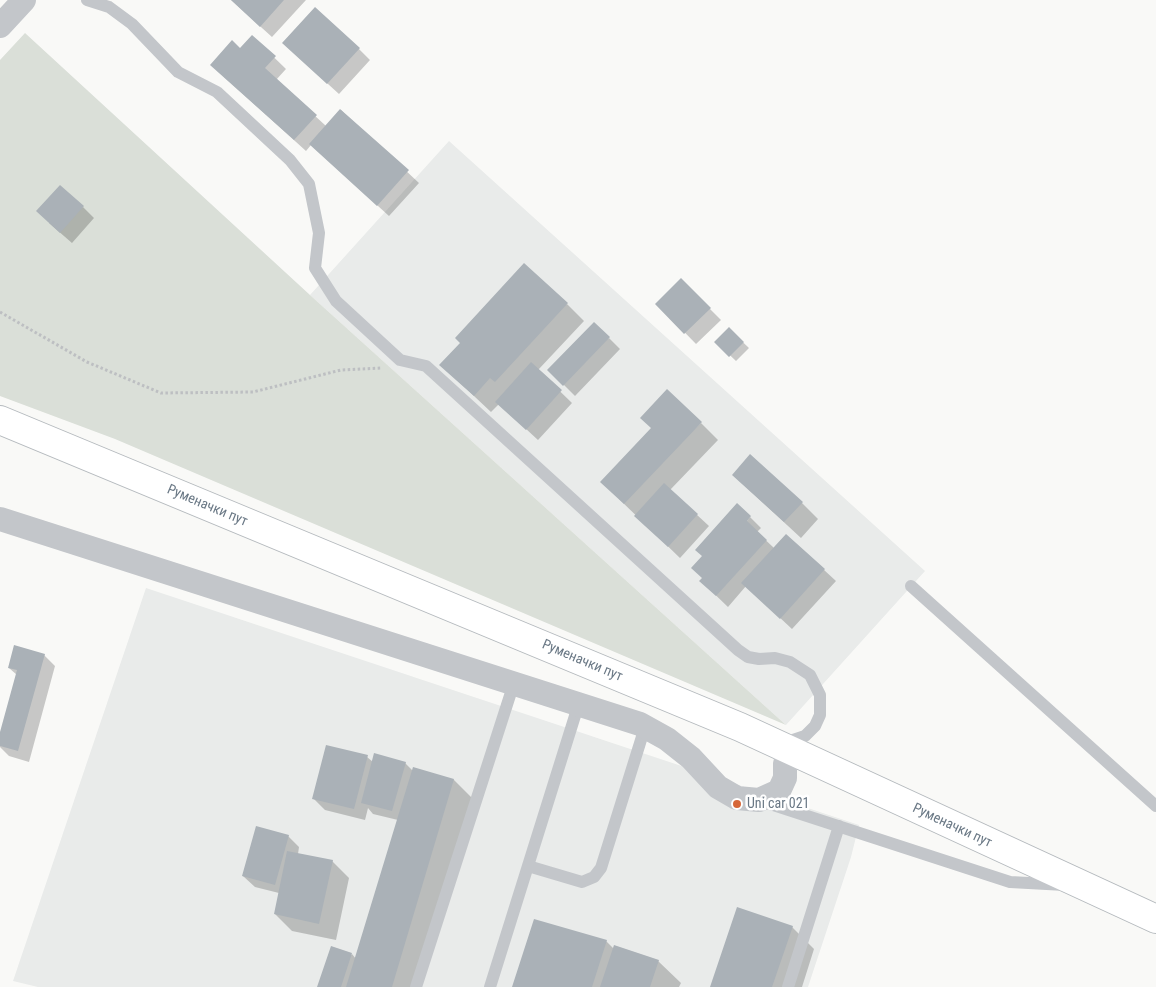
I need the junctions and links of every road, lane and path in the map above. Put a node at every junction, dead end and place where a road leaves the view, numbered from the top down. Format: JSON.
{"nodes":[{"id":1,"x":25,"y":0,"type":"edge"},
{"id":2,"x":87,"y":0,"type":"edge"},
{"id":3,"x":0,"y":26,"type":"edge"},
{"id":4,"x":0,"y":312,"type":"edge"},
{"id":5,"x":388,"y":368,"type":"dead end"},
{"id":6,"x":0,"y":420,"type":"edge"},
{"id":7,"x":0,"y":519,"type":"edge"},
{"id":8,"x":911,"y":586,"type":"dead end"},
{"id":9,"x":514,"y":682,"type":"junction"},
{"id":10,"x":579,"y":703,"type":"junction"},
{"id":11,"x":645,"y":727,"type":"junction"},
{"id":12,"x":781,"y":746,"type":"junction"},
{"id":13,"x":759,"y":800,"type":"junction"},
{"id":14,"x":1156,"y":806,"type":"edge"},
{"id":15,"x":839,"y":826,"type":"junction"},
{"id":16,"x":528,"y":866,"type":"junction"},
{"id":17,"x":1082,"y":885,"type":"junction"},
{"id":18,"x":1155,"y":918,"type":"edge"},
{"id":19,"x":416,"y":987,"type":"edge"},
{"id":20,"x":490,"y":987,"type":"edge"},
{"id":21,"x":788,"y":987,"type":"edge"}],
"edges":[{"from":1,"to":3,"type":"street"},
{"from":2,"to":12,"type":"lane"},
{"from":4,"to":5,"type":"path"},
{"from":6,"to":12,"type":"main road","name":"Руменачки пут"},
{"from":7,"to":9,"type":"street"},
{"from":8,"to":14,"type":"lane"},
{"from":9,"to":10,"type":"street"},
{"from":9,"to":19,"type":"lane"},
{"from":10,"to":11,"type":"street"},
{"from":10,"to":16,"type":"lane"},
{"from":11,"to":13,"type":"street"},
{"from":11,"to":16,"type":"lane"},
{"from":12,"to":13,"type":"street"},
{"from":12,"to":17,"type":"main road","name":"Руменачки пут"},
{"from":13,"to":15,"type":"lane"},
{"from":15,"to":17,"type":"lane"},
{"from":15,"to":21,"type":"lane"},
{"from":16,"to":20,"type":"lane"},
{"from":17,"to":18,"type":"main road","name":"Руменачки пут"}]}
